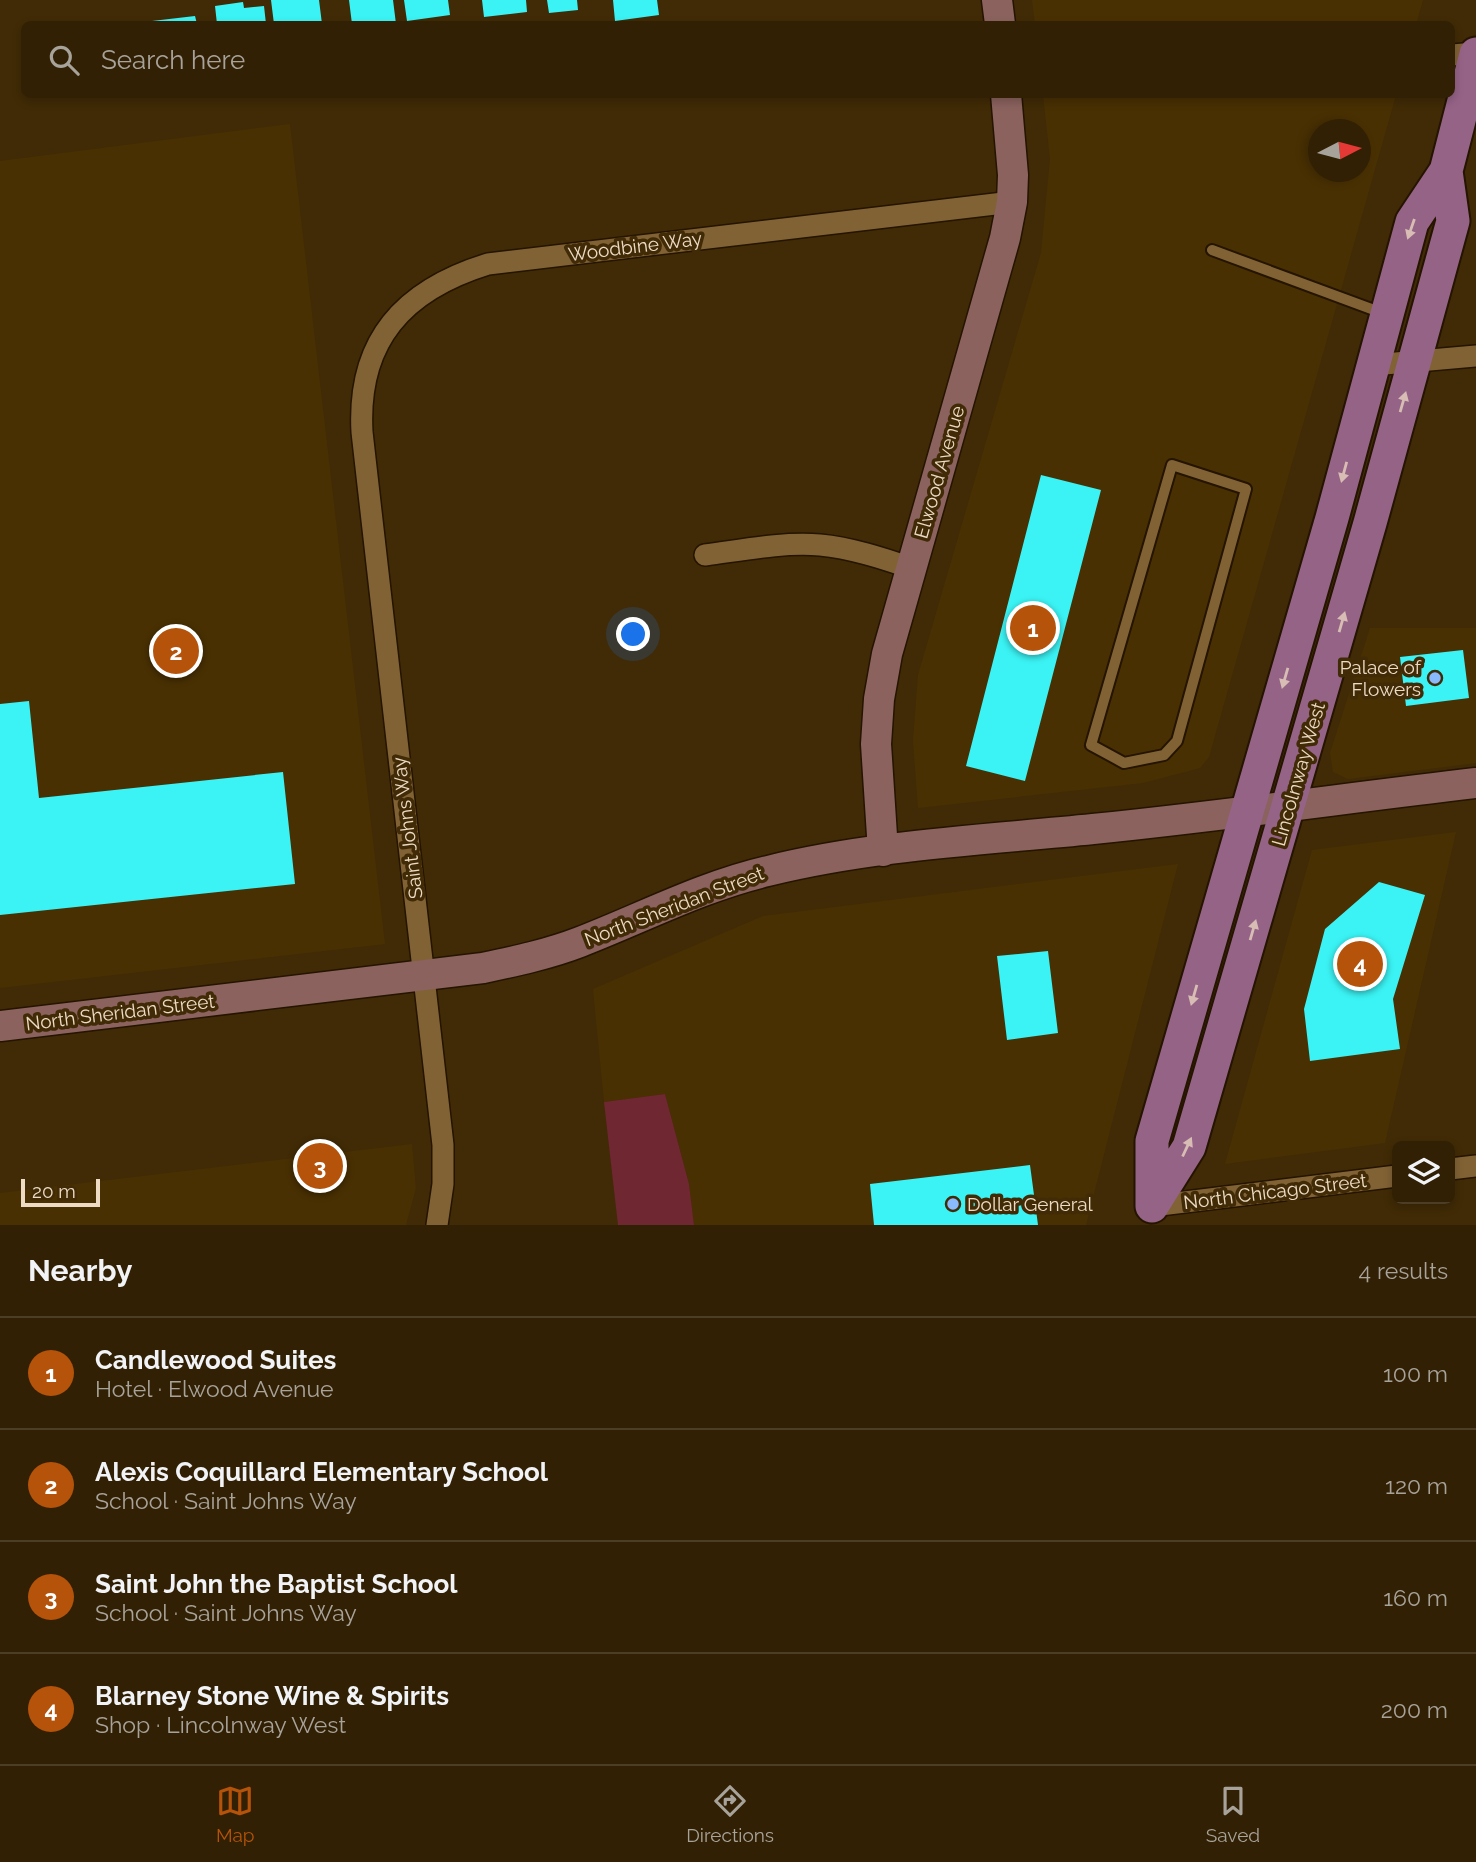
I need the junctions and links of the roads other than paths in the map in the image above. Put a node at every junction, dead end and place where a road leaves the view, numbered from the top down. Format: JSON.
{"nodes":[{"id":1,"x":997,"y":0,"type":"edge"},
{"id":2,"x":1000,"y":21,"type":"edge"},
{"id":3,"x":1476,"y":54,"type":"edge"},
{"id":4,"x":1455,"y":55,"type":"edge"},
{"id":5,"x":1006,"y":98,"type":"edge"},
{"id":6,"x":1446,"y":171,"type":"junction"},
{"id":7,"x":1012,"y":202,"type":"junction"},
{"id":8,"x":1212,"y":250,"type":"dead end"},
{"id":9,"x":1387,"y":315,"type":"junction"},
{"id":10,"x":1476,"y":356,"type":"edge"},
{"id":11,"x":1415,"y":360,"type":"junction"},
{"id":12,"x":1373,"y":365,"type":"junction"},
{"id":13,"x":362,"y":432,"type":"joint"},
{"id":14,"x":705,"y":555,"type":"dead end"},
{"id":15,"x":911,"y":568,"type":"junction"},
{"id":16,"x":1124,"y":763,"type":"joint"},
{"id":17,"x":1476,"y":783,"type":"edge"},
{"id":18,"x":1289,"y":805,"type":"junction"},
{"id":19,"x":1247,"y":811,"type":"junction"},
{"id":20,"x":883,"y":851,"type":"junction"},
{"id":21,"x":424,"y":976,"type":"junction"},
{"id":22,"x":0,"y":1026,"type":"edge"},
{"id":23,"x":1476,"y":1166,"type":"edge"},
{"id":24,"x":1455,"y":1168,"type":"edge"},
{"id":25,"x":1392,"y":1177,"type":"edge"},
{"id":26,"x":1149,"y":1215,"type":"edge"},
{"id":27,"x":437,"y":1225,"type":"edge"}],
"edges":[{"from":1,"to":2,"type":"street"},
{"from":3,"to":4,"type":"street"},
{"from":3,"to":6,"type":"main road","name":"Lincolnway West"},
{"from":5,"to":7,"type":"street","name":"Elwood Avenue"},
{"from":6,"to":9,"type":"main road","name":"Lincolnway West","one_way":true},
{"from":6,"to":11,"type":"main road","name":"Lincolnway West"},
{"from":7,"to":13,"type":"street","name":"Woodbine Way"},
{"from":7,"to":15,"type":"street","name":"Elwood Avenue"},
{"from":8,"to":9,"type":"lane"},
{"from":9,"to":12,"type":"main road","name":"Lincolnway West"},
{"from":10,"to":11,"type":"street"},
{"from":11,"to":12,"type":"street"},
{"from":18,"to":11,"type":"main road","name":"Lincolnway West","one_way":true},
{"from":12,"to":19,"type":"main road","name":"Lincolnway West","one_way":true},
{"from":13,"to":21,"type":"street","name":"Saint Johns Way"},
{"from":14,"to":15,"type":"street"},
{"from":15,"to":20,"type":"street","name":"Elwood Avenue"},
{"from":16,"to":16,"type":"lane"},
{"from":17,"to":18,"type":"street","name":"North Sheridan Street"},
{"from":18,"to":19,"type":"street","name":"North Sheridan Street"},
{"from":26,"to":18,"type":"main road","name":"Lincolnway West","one_way":true},
{"from":19,"to":20,"type":"street","name":"North Sheridan Street"},
{"from":19,"to":26,"type":"main road","name":"Lincolnway West","one_way":true},
{"from":20,"to":21,"type":"street","name":"North Sheridan Street"},
{"from":21,"to":22,"type":"street","name":"North Sheridan Street"},
{"from":21,"to":27,"type":"street","name":"Saint Johns Way"},
{"from":23,"to":24,"type":"street"},
{"from":25,"to":26,"type":"street","name":"North Chicago Street"}]}
